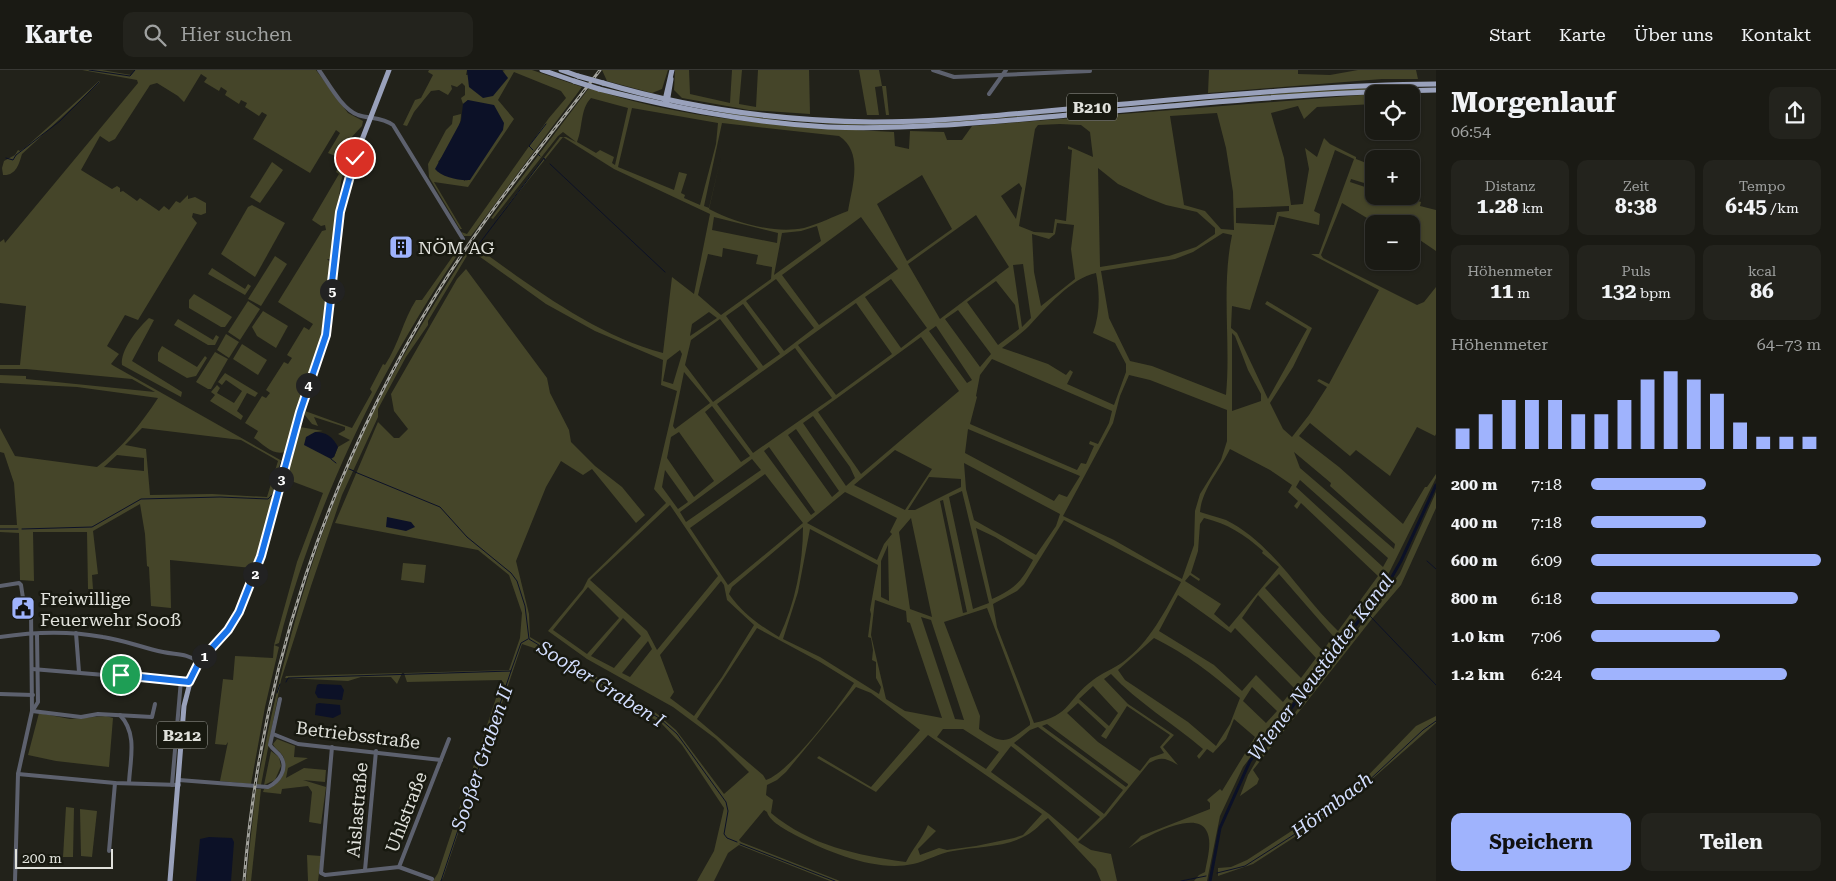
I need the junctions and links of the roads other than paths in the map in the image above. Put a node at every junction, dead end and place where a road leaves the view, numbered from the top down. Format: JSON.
{"nodes":[{"id":1,"x":319,"y":70,"type":"edge"},
{"id":2,"x":388,"y":70,"type":"edge"},
{"id":3,"x":542,"y":70,"type":"edge"},
{"id":4,"x":561,"y":70,"type":"edge"},
{"id":5,"x":933,"y":70,"type":"edge"},
{"id":6,"x":1006,"y":70,"type":"edge"},
{"id":7,"x":671,"y":72,"type":"edge"},
{"id":8,"x":1090,"y":72,"type":"edge"},
{"id":9,"x":1002,"y":75,"type":"junction"},
{"id":10,"x":576,"y":78,"type":"junction"},
{"id":11,"x":1436,"y":84,"type":"edge"},
{"id":12,"x":668,"y":90,"type":"junction"},
{"id":13,"x":1436,"y":90,"type":"edge"},
{"id":14,"x":989,"y":94,"type":"dead end"},
{"id":15,"x":652,"y":96,"type":"junction"},
{"id":16,"x":666,"y":102,"type":"junction"},
{"id":17,"x":685,"y":103,"type":"junction"},
{"id":18,"x":370,"y":117,"type":"junction"},
{"id":19,"x":463,"y":239,"type":"dead end"},
{"id":20,"x":0,"y":586,"type":"edge"},
{"id":21,"x":32,"y":633,"type":"junction"},
{"id":22,"x":76,"y":633,"type":"junction"},
{"id":23,"x":37,"y":634,"type":"junction"},
{"id":24,"x":0,"y":637,"type":"edge"},
{"id":25,"x":199,"y":662,"type":"junction"},
{"id":26,"x":32,"y":669,"type":"junction"},
{"id":27,"x":38,"y":669,"type":"junction"},
{"id":28,"x":79,"y":672,"type":"junction"},
{"id":29,"x":181,"y":680,"type":"junction"},
{"id":30,"x":189,"y":682,"type":"junction"},
{"id":31,"x":0,"y":694,"type":"edge"},
{"id":32,"x":38,"y":694,"type":"junction"},
{"id":33,"x":32,"y":695,"type":"junction"},
{"id":34,"x":280,"y":699,"type":"dead end"},
{"id":35,"x":155,"y":704,"type":"dead end"},
{"id":36,"x":32,"y":711,"type":"junction"},
{"id":37,"x":120,"y":716,"type":"junction"},
{"id":38,"x":273,"y":734,"type":"junction"},
{"id":39,"x":449,"y":739,"type":"dead end"},
{"id":40,"x":332,"y":747,"type":"junction"},
{"id":41,"x":376,"y":751,"type":"junction"},
{"id":42,"x":441,"y":760,"type":"junction"},
{"id":43,"x":18,"y":774,"type":"junction"},
{"id":44,"x":179,"y":782,"type":"junction"},
{"id":45,"x":115,"y":783,"type":"junction"},
{"id":46,"x":129,"y":783,"type":"junction"},
{"id":47,"x":172,"y":785,"type":"junction"},
{"id":48,"x":109,"y":851,"type":"dead end"},
{"id":49,"x":399,"y":867,"type":"junction"},
{"id":50,"x":365,"y":870,"type":"junction"},
{"id":51,"x":432,"y":879,"type":"dead end"},
{"id":52,"x":15,"y":881,"type":"edge"},
{"id":53,"x":170,"y":881,"type":"edge"}],
"edges":[{"from":1,"to":18,"type":"street"},
{"from":2,"to":18,"type":"main road","number":"B212"},
{"from":3,"to":10,"type":"main road","number":"B210"},
{"from":4,"to":10,"type":"main road","number":"B210"},
{"from":5,"to":9,"type":"street"},
{"from":6,"to":9,"type":"street"},
{"from":7,"to":12,"type":"main road"},
{"from":8,"to":9,"type":"street"},
{"from":9,"to":14,"type":"street"},
{"from":10,"to":15,"type":"main road","number":"B210","bridge":true},
{"from":10,"to":16,"type":"main road","number":"B210","bridge":true},
{"from":11,"to":17,"type":"main road","number":"B210"},
{"from":12,"to":15,"type":"main road"},
{"from":12,"to":16,"type":"main road"},
{"from":12,"to":17,"type":"main road"},
{"from":13,"to":16,"type":"main road","number":"B210"},
{"from":15,"to":16,"type":"main road","number":"B210"},
{"from":16,"to":17,"type":"main road","number":"B210"},
{"from":18,"to":19,"type":"street"},
{"from":18,"to":25,"type":"main road","number":"B212"},
{"from":20,"to":21,"type":"street"},
{"from":21,"to":23,"type":"street"},
{"from":21,"to":24,"type":"street"},
{"from":21,"to":26,"type":"street"},
{"from":22,"to":23,"type":"street"},
{"from":22,"to":25,"type":"street"},
{"from":22,"to":28,"type":"street"},
{"from":23,"to":27,"type":"street"},
{"from":25,"to":30,"type":"main road","number":"B212"},
{"from":26,"to":27,"type":"street"},
{"from":26,"to":33,"type":"street"},
{"from":27,"to":28,"type":"street"},
{"from":27,"to":32,"type":"street"},
{"from":28,"to":29,"type":"street"},
{"from":29,"to":30,"type":"street"},
{"from":29,"to":47,"type":"street"},
{"from":30,"to":44,"type":"main road","number":"B212"},
{"from":31,"to":33,"type":"street"},
{"from":32,"to":33,"type":"street"},
{"from":32,"to":36,"type":"street"},
{"from":33,"to":36,"type":"street"},
{"from":34,"to":38,"type":"street"},
{"from":35,"to":37,"type":"street"},
{"from":36,"to":37,"type":"street"},
{"from":36,"to":43,"type":"street"},
{"from":37,"to":46,"type":"street"},
{"from":38,"to":40,"type":"street","name":"Betriebsstraße"},
{"from":38,"to":44,"type":"street"},
{"from":39,"to":42,"type":"street","name":"Uhlstraße"},
{"from":40,"to":41,"type":"street","name":"Betriebsstraße"},
{"from":40,"to":50,"type":"street"},
{"from":41,"to":42,"type":"street","name":"Betriebsstraße"},
{"from":41,"to":50,"type":"street","name":"Aislastraße"},
{"from":42,"to":49,"type":"street","name":"Uhlstraße"},
{"from":43,"to":45,"type":"street"},
{"from":43,"to":52,"type":"street"},
{"from":44,"to":47,"type":"street"},
{"from":44,"to":53,"type":"main road","number":"B212"},
{"from":45,"to":46,"type":"street"},
{"from":45,"to":48,"type":"street"},
{"from":46,"to":47,"type":"street"},
{"from":49,"to":50,"type":"street"},
{"from":49,"to":51,"type":"street"}]}
